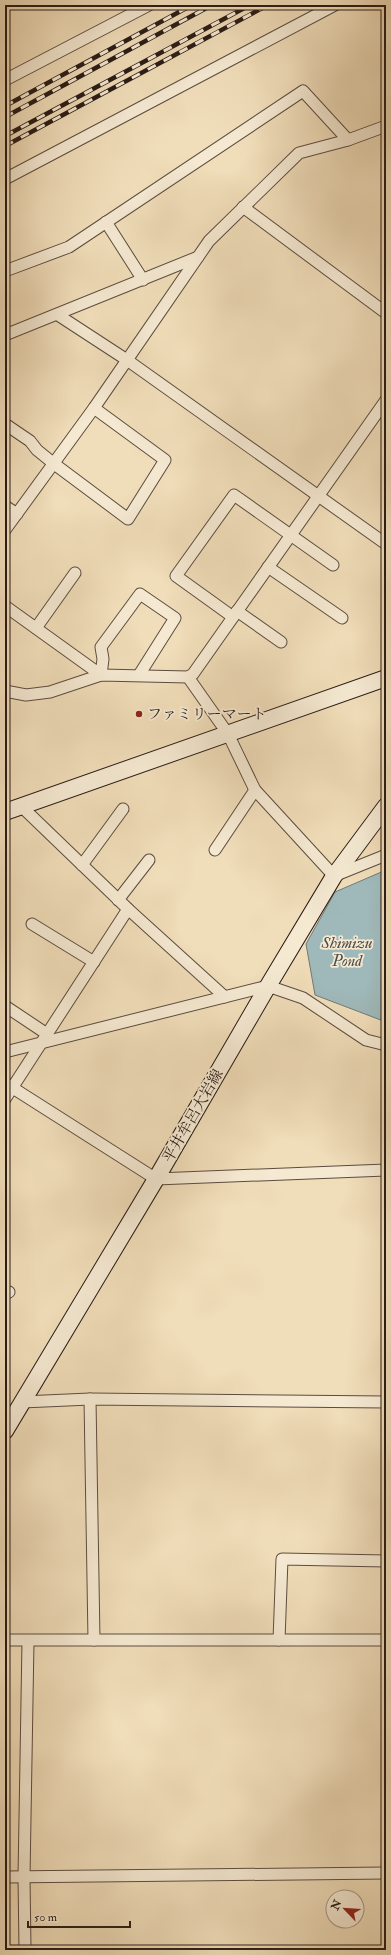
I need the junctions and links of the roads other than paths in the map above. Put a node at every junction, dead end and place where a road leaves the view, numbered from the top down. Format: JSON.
{"nodes":[{"id":1,"x":148,"y":5,"type":"edge"},
{"id":2,"x":335,"y":5,"type":"edge"},
{"id":3,"x":5,"y":80,"type":"edge"},
{"id":4,"x":386,"y":126,"type":"edge"},
{"id":5,"x":348,"y":140,"type":"junction"},
{"id":6,"x":5,"y":179,"type":"edge"},
{"id":7,"x":243,"y":207,"type":"junction"},
{"id":8,"x":106,"y":222,"type":"junction"},
{"id":9,"x":198,"y":257,"type":"junction"},
{"id":10,"x":5,"y":271,"type":"edge"},
{"id":11,"x":143,"y":280,"type":"junction"},
{"id":12,"x":386,"y":313,"type":"edge"},
{"id":13,"x":58,"y":315,"type":"junction"},
{"id":14,"x":5,"y":336,"type":"edge"},
{"id":15,"x":127,"y":360,"type":"junction"},
{"id":16,"x":386,"y":400,"type":"edge"},
{"id":17,"x":94,"y":408,"type":"junction"},
{"id":18,"x":5,"y":424,"type":"edge"},
{"id":19,"x":53,"y":463,"type":"junction"},
{"id":20,"x":318,"y":497,"type":"junction"},
{"id":21,"x":5,"y":506,"type":"edge"},
{"id":22,"x":17,"y":514,"type":"junction"},
{"id":23,"x":5,"y":530,"type":"edge"},
{"id":24,"x":291,"y":535,"type":"junction"},
{"id":25,"x":386,"y":544,"type":"edge"},
{"id":26,"x":333,"y":565,"type":"dead end"},
{"id":27,"x":268,"y":567,"type":"junction"},
{"id":28,"x":75,"y":573,"type":"dead end"},
{"id":29,"x":5,"y":606,"type":"edge"},
{"id":30,"x":235,"y":614,"type":"junction"},
{"id":31,"x":342,"y":618,"type":"dead end"},
{"id":32,"x":36,"y":628,"type":"junction"},
{"id":33,"x":281,"y":642,"type":"dead end"},
{"id":34,"x":101,"y":675,"type":"junction"},
{"id":35,"x":139,"y":675,"type":"junction"},
{"id":36,"x":188,"y":676,"type":"junction"},
{"id":37,"x":386,"y":678,"type":"edge"},
{"id":38,"x":5,"y":691,"type":"edge"},
{"id":39,"x":228,"y":734,"type":"junction"},
{"id":40,"x":255,"y":790,"type":"junction"},
{"id":41,"x":21,"y":806,"type":"junction"},
{"id":42,"x":386,"y":806,"type":"edge"},
{"id":43,"x":123,"y":810,"type":"dead end"},
{"id":44,"x":5,"y":812,"type":"edge"},
{"id":45,"x":215,"y":850,"type":"dead end"},
{"id":46,"x":386,"y":855,"type":"edge"},
{"id":47,"x":149,"y":860,"type":"dead end"},
{"id":48,"x":82,"y":865,"type":"junction"},
{"id":49,"x":334,"y":876,"type":"junction"},
{"id":50,"x":118,"y":900,"type":"junction"},
{"id":51,"x":128,"y":909,"type":"junction"},
{"id":52,"x":32,"y":924,"type":"dead end"},
{"id":53,"x":94,"y":962,"type":"junction"},
{"id":54,"x":268,"y":986,"type":"junction"},
{"id":55,"x":225,"y":997,"type":"junction"},
{"id":56,"x":5,"y":1006,"type":"edge"},
{"id":57,"x":44,"y":1038,"type":"junction"},
{"id":58,"x":386,"y":1044,"type":"edge"},
{"id":59,"x":5,"y":1052,"type":"edge"},
{"id":60,"x":8,"y":1086,"type":"edge"},
{"id":61,"x":5,"y":1099,"type":"edge"},
{"id":62,"x":386,"y":1170,"type":"edge"},
{"id":63,"x":156,"y":1179,"type":"junction"},
{"id":64,"x":90,"y":1399,"type":"junction"},
{"id":65,"x":22,"y":1402,"type":"junction"},
{"id":66,"x":386,"y":1402,"type":"edge"},
{"id":67,"x":5,"y":1431,"type":"edge"},
{"id":68,"x":386,"y":1561,"type":"edge"},
{"id":69,"x":5,"y":1640,"type":"edge"},
{"id":70,"x":94,"y":1640,"type":"junction"},
{"id":71,"x":280,"y":1640,"type":"junction"},
{"id":72,"x":386,"y":1640,"type":"edge"},
{"id":73,"x":28,"y":1641,"type":"junction"},
{"id":74,"x":386,"y":1873,"type":"edge"},
{"id":75,"x":5,"y":1877,"type":"edge"},
{"id":76,"x":24,"y":1877,"type":"junction"},
{"id":77,"x":25,"y":1950,"type":"edge"}],
"edges":[{"from":1,"to":3,"type":"street"},
{"from":2,"to":6,"type":"street"},
{"from":4,"to":5,"type":"street"},
{"from":5,"to":7,"type":"street"},
{"from":5,"to":8,"type":"street"},
{"from":7,"to":9,"type":"street"},
{"from":7,"to":12,"type":"street"},
{"from":8,"to":10,"type":"street"},
{"from":8,"to":11,"type":"street"},
{"from":9,"to":11,"type":"street"},
{"from":9,"to":15,"type":"street"},
{"from":11,"to":13,"type":"street"},
{"from":13,"to":14,"type":"street"},
{"from":13,"to":15,"type":"street"},
{"from":15,"to":17,"type":"street"},
{"from":15,"to":20,"type":"street"},
{"from":16,"to":20,"type":"street"},
{"from":17,"to":19,"type":"street"},
{"from":17,"to":19,"type":"street"},
{"from":18,"to":19,"type":"street"},
{"from":19,"to":22,"type":"street"},
{"from":20,"to":24,"type":"street"},
{"from":20,"to":25,"type":"street"},
{"from":21,"to":22,"type":"street"},
{"from":22,"to":23,"type":"street"},
{"from":24,"to":26,"type":"street"},
{"from":24,"to":27,"type":"street"},
{"from":24,"to":30,"type":"street"},
{"from":27,"to":30,"type":"street"},
{"from":27,"to":31,"type":"street"},
{"from":28,"to":32,"type":"street"},
{"from":29,"to":32,"type":"street"},
{"from":30,"to":33,"type":"street"},
{"from":30,"to":36,"type":"street"},
{"from":32,"to":34,"type":"street"},
{"from":34,"to":35,"type":"street"},
{"from":34,"to":35,"type":"street"},
{"from":34,"to":38,"type":"street"},
{"from":35,"to":36,"type":"street"},
{"from":36,"to":39,"type":"street"},
{"from":37,"to":39,"type":"main road"},
{"from":39,"to":40,"type":"street"},
{"from":39,"to":41,"type":"main road"},
{"from":40,"to":45,"type":"street"},
{"from":40,"to":49,"type":"street"},
{"from":41,"to":44,"type":"main road"},
{"from":41,"to":48,"type":"street"},
{"from":42,"to":49,"type":"main road","name":"平井牟呂大岩線"},
{"from":43,"to":48,"type":"street"},
{"from":46,"to":49,"type":"street"},
{"from":47,"to":50,"type":"street"},
{"from":48,"to":50,"type":"street"},
{"from":49,"to":54,"type":"main road","name":"平井牟呂大岩線"},
{"from":50,"to":51,"type":"street"},
{"from":51,"to":53,"type":"street"},
{"from":51,"to":55,"type":"street"},
{"from":52,"to":53,"type":"street"},
{"from":53,"to":57,"type":"street"},
{"from":54,"to":55,"type":"street"},
{"from":54,"to":58,"type":"street"},
{"from":54,"to":63,"type":"main road","name":"平井牟呂大岩線"},
{"from":55,"to":57,"type":"street"},
{"from":56,"to":57,"type":"street"},
{"from":57,"to":59,"type":"street"},
{"from":57,"to":60,"type":"street"},
{"from":60,"to":61,"type":"street"},
{"from":60,"to":63,"type":"street"},
{"from":62,"to":63,"type":"street"},
{"from":63,"to":65,"type":"main road","name":"平井牟呂大岩線"},
{"from":64,"to":65,"type":"street"},
{"from":64,"to":66,"type":"street"},
{"from":64,"to":70,"type":"street"},
{"from":65,"to":67,"type":"main road","name":"平井牟呂大岩線"},
{"from":68,"to":71,"type":"street"},
{"from":69,"to":73,"type":"street"},
{"from":70,"to":71,"type":"street"},
{"from":70,"to":73,"type":"street"},
{"from":71,"to":72,"type":"street"},
{"from":73,"to":76,"type":"street"},
{"from":74,"to":76,"type":"street"},
{"from":75,"to":76,"type":"street"},
{"from":76,"to":77,"type":"street"}]}
